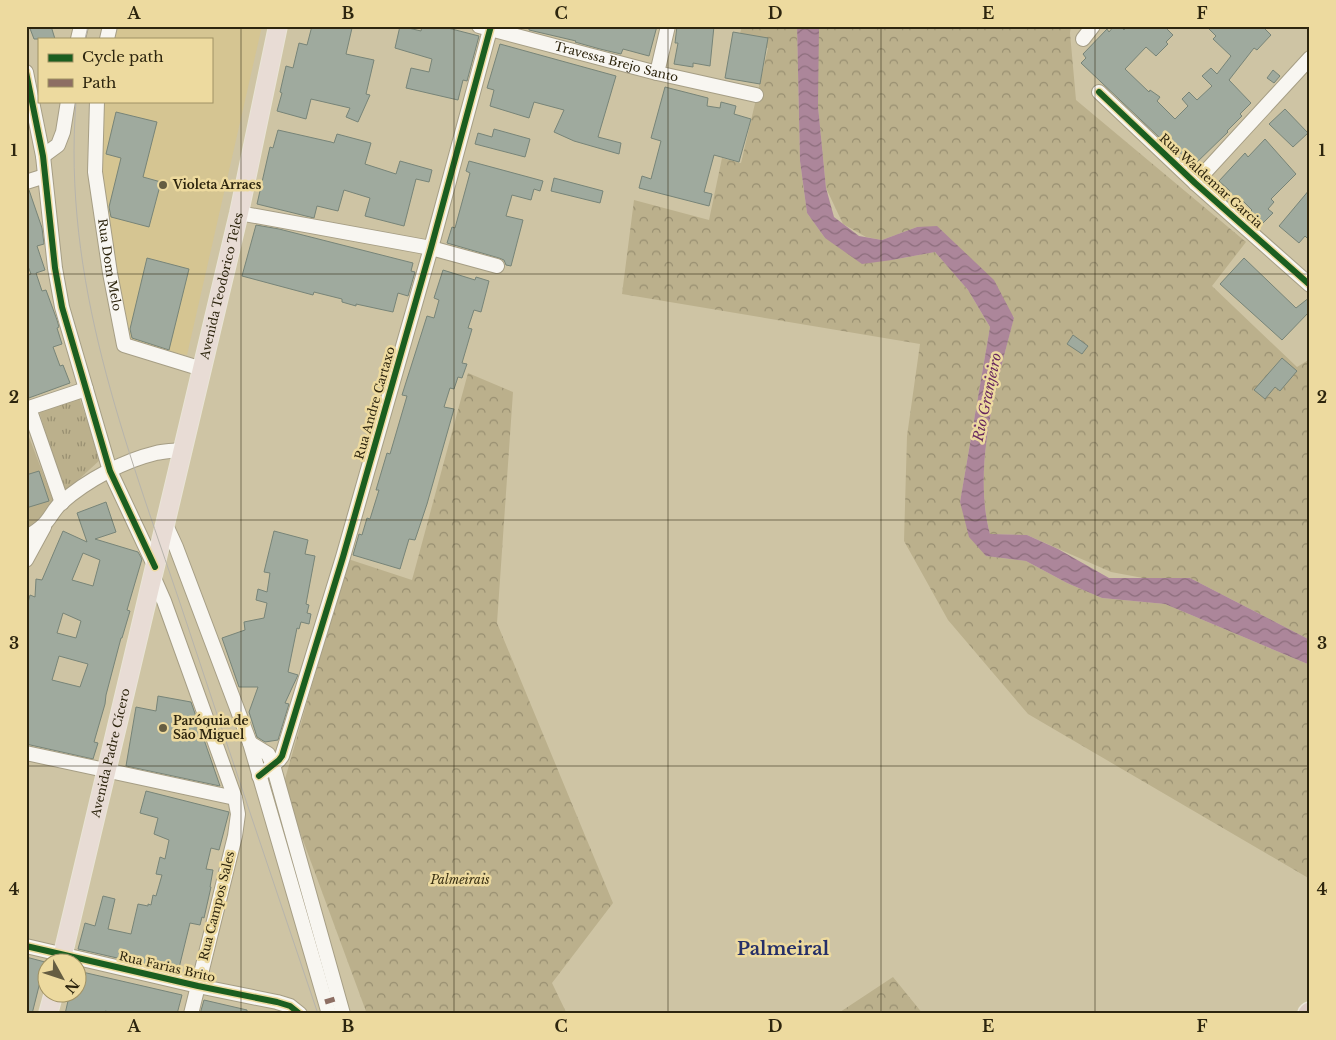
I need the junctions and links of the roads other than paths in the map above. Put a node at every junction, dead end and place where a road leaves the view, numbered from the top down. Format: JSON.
{"nodes":[{"id":1,"x":278,"y":26,"type":"edge"},
{"id":2,"x":668,"y":26,"type":"edge"},
{"id":3,"x":1093,"y":26,"type":"edge"},
{"id":4,"x":487,"y":27,"type":"edge"},
{"id":5,"x":1083,"y":39,"type":"dead end"},
{"id":6,"x":1310,"y":58,"type":"edge"},
{"id":7,"x":26,"y":72,"type":"edge"},
{"id":8,"x":657,"y":72,"type":"junction"},
{"id":9,"x":1099,"y":92,"type":"dead end"},
{"id":10,"x":756,"y":95,"type":"dead end"},
{"id":11,"x":68,"y":102,"type":"edge"},
{"id":12,"x":97,"y":102,"type":"edge"},
{"id":13,"x":43,"y":156,"type":"junction"},
{"id":14,"x":45,"y":176,"type":"junction"},
{"id":15,"x":26,"y":182,"type":"edge"},
{"id":16,"x":1195,"y":183,"type":"junction"},
{"id":17,"x":239,"y":213,"type":"junction"},
{"id":18,"x":432,"y":248,"type":"junction"},
{"id":19,"x":497,"y":266,"type":"dead end"},
{"id":20,"x":1310,"y":285,"type":"edge"},
{"id":21,"x":202,"y":369,"type":"junction"},
{"id":22,"x":86,"y":389,"type":"junction"},
{"id":23,"x":28,"y":408,"type":"edge"},
{"id":24,"x":183,"y":449,"type":"junction"},
{"id":25,"x":110,"y":471,"type":"junction"},
{"id":26,"x":62,"y":503,"type":"junction"},
{"id":27,"x":47,"y":522,"type":"junction"},
{"id":28,"x":165,"y":523,"type":"junction"},
{"id":29,"x":26,"y":538,"type":"edge"},
{"id":30,"x":160,"y":544,"type":"joint"},
{"id":31,"x":26,"y":560,"type":"edge"},
{"id":32,"x":154,"y":572,"type":"junction"},
{"id":33,"x":250,"y":743,"type":"junction"},
{"id":34,"x":26,"y":752,"type":"edge"},
{"id":35,"x":273,"y":765,"type":"junction"},
{"id":36,"x":108,"y":770,"type":"junction"},
{"id":37,"x":259,"y":776,"type":"junction"},
{"id":38,"x":236,"y":798,"type":"junction"},
{"id":39,"x":26,"y":946,"type":"edge"},
{"id":40,"x":43,"y":952,"type":"edge"},
{"id":41,"x":64,"y":952,"type":"edge"},
{"id":42,"x":88,"y":964,"type":"edge"},
{"id":43,"x":198,"y":986,"type":"junction"},
{"id":44,"x":190,"y":1014,"type":"edge"},
{"id":45,"x":300,"y":1014,"type":"edge"},
{"id":46,"x":329,"y":1014,"type":"edge"},
{"id":47,"x":343,"y":1014,"type":"edge"}],
"edges":[{"from":1,"to":17,"type":"main road","name":"Avenida Teodorico Teles"},
{"from":2,"to":8,"type":"street"},
{"from":3,"to":5,"type":"street"},
{"from":4,"to":8,"type":"street","name":"Travessa Brejo Santo"},
{"from":4,"to":18,"type":"street","name":"Rua Andre Cartaxo"},
{"from":6,"to":16,"type":"street"},
{"from":7,"to":13,"type":"street","name":"Rua Campos Sales"},
{"from":8,"to":10,"type":"street","name":"Travessa Brejo Santo"},
{"from":9,"to":16,"type":"street","name":"Rua Waldemar Garcia"},
{"from":11,"to":13,"type":"street"},
{"from":12,"to":21,"type":"street","name":"Rua Dom Melo"},
{"from":13,"to":14,"type":"street","name":"Rua Campos Sales"},
{"from":14,"to":15,"type":"street"},
{"from":14,"to":22,"type":"street","name":"Rua Campos Sales"},
{"from":16,"to":20,"type":"street","name":"Rua Waldemar Garcia"},
{"from":17,"to":18,"type":"street"},
{"from":17,"to":21,"type":"main road","name":"Avenida Teodorico Teles"},
{"from":18,"to":19,"type":"street"},
{"from":18,"to":35,"type":"street","name":"Rua Andre Cartaxo"},
{"from":21,"to":24,"type":"main road","name":"Avenida Teodorico Teles"},
{"from":22,"to":23,"type":"street"},
{"from":22,"to":25,"type":"street","name":"Rua Campos Sales"},
{"from":23,"to":26,"type":"street"},
{"from":24,"to":25,"type":"street"},
{"from":24,"to":28,"type":"main road","name":"Avenida Teodorico Teles"},
{"from":25,"to":26,"type":"street"},
{"from":25,"to":32,"type":"street","name":"Rua Campos Sales"},
{"from":26,"to":27,"type":"street"},
{"from":27,"to":29,"type":"street"},
{"from":27,"to":31,"type":"street"},
{"from":28,"to":30,"type":"main road","name":"Avenida Teodorico Teles"},
{"from":28,"to":33,"type":"street"},
{"from":30,"to":32,"type":"main road","name":"Avenida Padre Cícero"},
{"from":32,"to":36,"type":"main road","name":"Avenida Padre Cícero"},
{"from":32,"to":38,"type":"street","name":"Rua Campos Sales"},
{"from":33,"to":35,"type":"street"},
{"from":33,"to":37,"type":"street"},
{"from":34,"to":36,"type":"street"},
{"from":35,"to":37,"type":"street","name":"Rua Andre Cartaxo"},
{"from":35,"to":47,"type":"street"},
{"from":36,"to":38,"type":"street"},
{"from":36,"to":41,"type":"main road","name":"Avenida Padre Cícero"},
{"from":37,"to":46,"type":"street"},
{"from":38,"to":43,"type":"street","name":"Rua Campos Sales"},
{"from":39,"to":40,"type":"street","name":"Rua Farias Brito"},
{"from":42,"to":43,"type":"street","name":"Rua Farias Brito"},
{"from":43,"to":44,"type":"street","name":"Rua Campos Sales"},
{"from":43,"to":45,"type":"street","name":"Rua Farias Brito"}]}
